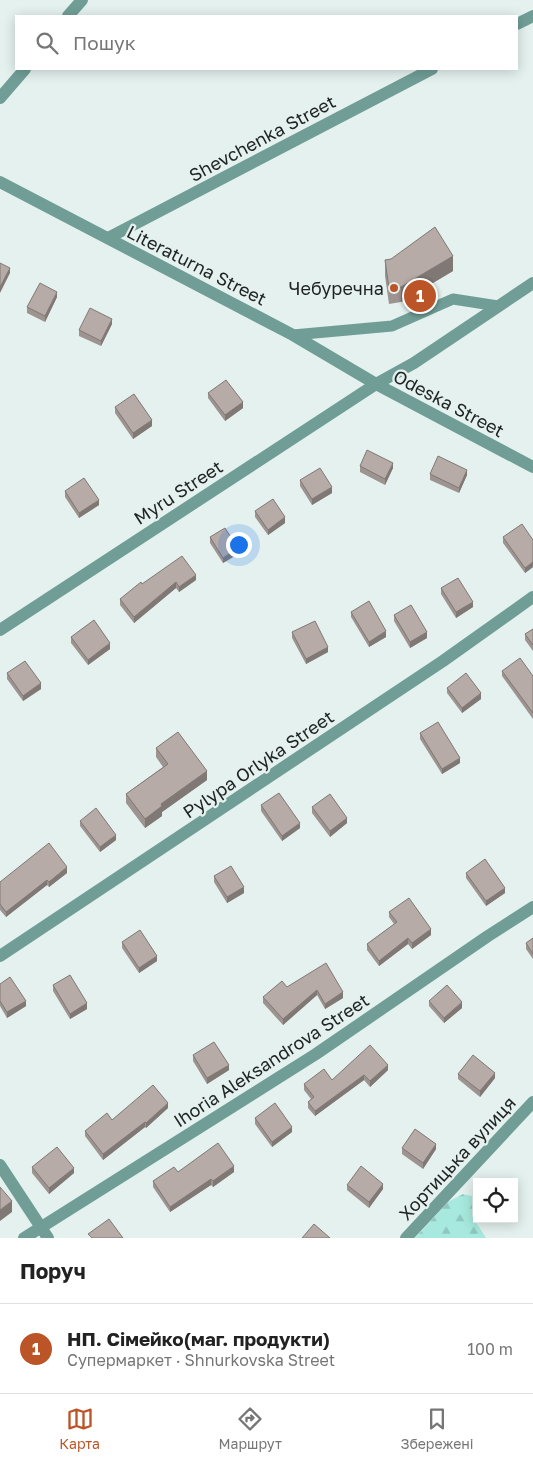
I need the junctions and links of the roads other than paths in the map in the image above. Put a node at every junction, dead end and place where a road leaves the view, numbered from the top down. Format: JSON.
{"nodes":[{"id":1,"x":82,"y":0,"type":"edge"},
{"id":2,"x":69,"y":15,"type":"edge"},
{"id":3,"x":533,"y":16,"type":"edge"},
{"id":4,"x":518,"y":24,"type":"edge"},
{"id":5,"x":24,"y":70,"type":"edge"},
{"id":6,"x":430,"y":70,"type":"edge"},
{"id":7,"x":0,"y":98,"type":"edge"},
{"id":8,"x":0,"y":182,"type":"edge"},
{"id":9,"x":108,"y":238,"type":"junction"},
{"id":10,"x":533,"y":283,"type":"edge"},
{"id":11,"x":498,"y":306,"type":"junction"},
{"id":12,"x":293,"y":335,"type":"junction"},
{"id":13,"x":376,"y":384,"type":"junction"},
{"id":14,"x":533,"y":467,"type":"edge"},
{"id":15,"x":533,"y":597,"type":"edge"},
{"id":16,"x":0,"y":630,"type":"edge"},
{"id":17,"x":533,"y":907,"type":"edge"},
{"id":18,"x":0,"y":956,"type":"edge"},
{"id":19,"x":533,"y":1102,"type":"edge"},
{"id":20,"x":0,"y":1165,"type":"edge"},
{"id":21,"x":44,"y":1233,"type":"edge"},
{"id":22,"x":24,"y":1238,"type":"edge"},
{"id":23,"x":406,"y":1238,"type":"edge"}],
"edges":[{"from":1,"to":2,"type":"street"},
{"from":3,"to":4,"type":"street"},
{"from":5,"to":7,"type":"street"},
{"from":6,"to":9,"type":"street","name":"Shevchenka Street"},
{"from":8,"to":9,"type":"street","name":"Literaturna Street"},
{"from":9,"to":12,"type":"street","name":"Literaturna Street"},
{"from":10,"to":11,"type":"street","name":"Myru Street"},
{"from":11,"to":12,"type":"lane"},
{"from":11,"to":13,"type":"street","name":"Myru Street"},
{"from":12,"to":13,"type":"street","name":"Literaturna Street"},
{"from":13,"to":14,"type":"street","name":"Odeska Street"},
{"from":13,"to":16,"type":"street","name":"Myru Street"},
{"from":15,"to":18,"type":"street","name":"Pylypa Orlyka Street"},
{"from":17,"to":21,"type":"street","name":"Ihoria Aleksandrova Street"},
{"from":19,"to":23,"type":"street","name":"Хортицька вулиця"},
{"from":20,"to":21,"type":"street"},
{"from":21,"to":22,"type":"street","name":"Ihoria Aleksandrova Street"}]}
